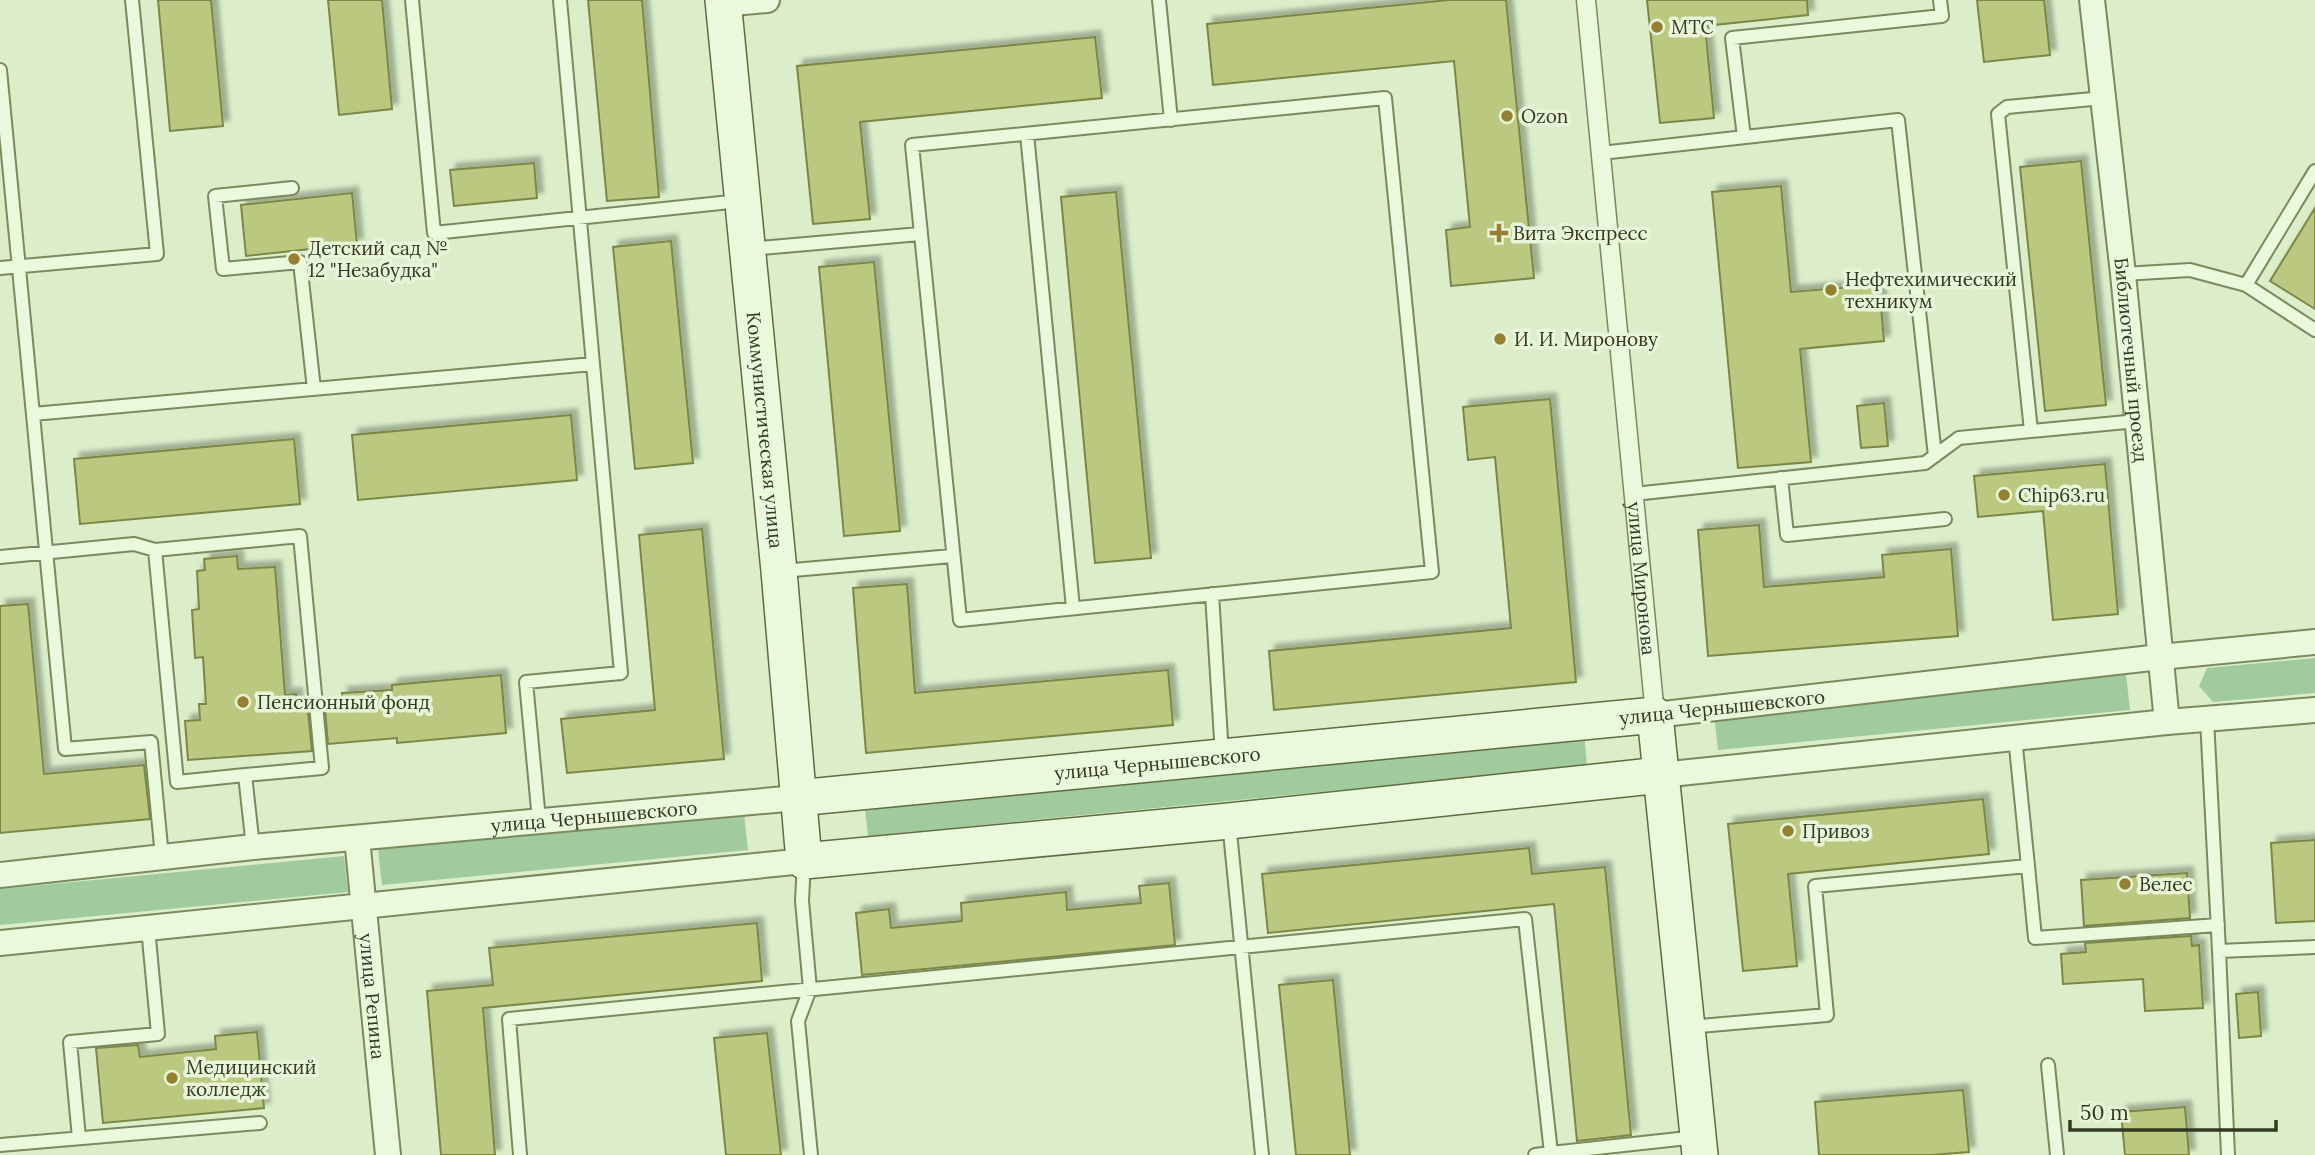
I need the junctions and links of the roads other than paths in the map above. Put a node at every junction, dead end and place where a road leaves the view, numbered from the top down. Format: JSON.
{"nodes":[{"id":1,"x":132,"y":0,"type":"edge"},
{"id":2,"x":412,"y":0,"type":"edge"},
{"id":3,"x":560,"y":0,"type":"edge"},
{"id":4,"x":767,"y":0,"type":"edge"},
{"id":5,"x":1158,"y":0,"type":"edge"},
{"id":6,"x":1586,"y":0,"type":"edge"},
{"id":7,"x":1940,"y":0,"type":"edge"},
{"id":8,"x":2092,"y":0,"type":"edge"},
{"id":9,"x":723,"y":2,"type":"edge"},
{"id":10,"x":0,"y":70,"type":"edge"},
{"id":11,"x":2103,"y":97,"type":"junction"},
{"id":12,"x":1171,"y":120,"type":"junction"},
{"id":13,"x":1027,"y":134,"type":"junction"},
{"id":14,"x":1744,"y":137,"type":"junction"},
{"id":15,"x":1601,"y":153,"type":"junction"},
{"id":16,"x":2315,"y":171,"type":"edge"},
{"id":17,"x":292,"y":188,"type":"dead end"},
{"id":18,"x":743,"y":201,"type":"junction"},
{"id":19,"x":580,"y":218,"type":"junction"},
{"id":20,"x":920,"y":234,"type":"junction"},
{"id":21,"x":748,"y":249,"type":"junction"},
{"id":22,"x":18,"y":266,"type":"junction"},
{"id":23,"x":0,"y":268,"type":"edge"},
{"id":24,"x":2123,"y":275,"type":"junction"},
{"id":25,"x":2246,"y":285,"type":"junction"},
{"id":26,"x":2315,"y":330,"type":"edge"},
{"id":27,"x":593,"y":364,"type":"junction"},
{"id":28,"x":314,"y":389,"type":"junction"},
{"id":29,"x":33,"y":414,"type":"junction"},
{"id":30,"x":2137,"y":421,"type":"junction"},
{"id":31,"x":2031,"y":431,"type":"junction"},
{"id":32,"x":1935,"y":456,"type":"junction"},
{"id":33,"x":1781,"y":478,"type":"junction"},
{"id":34,"x":1634,"y":494,"type":"junction"},
{"id":35,"x":1945,"y":519,"type":"dead end"},
{"id":36,"x":155,"y":550,"type":"junction"},
{"id":37,"x":46,"y":552,"type":"junction"},
{"id":38,"x":952,"y":556,"type":"junction"},
{"id":39,"x":0,"y":557,"type":"edge"},
{"id":40,"x":779,"y":571,"type":"junction"},
{"id":41,"x":1212,"y":594,"type":"junction"},
{"id":42,"x":1073,"y":608,"type":"junction"},
{"id":43,"x":2315,"y":642,"type":"edge"},
{"id":44,"x":2160,"y":657,"type":"junction"},
{"id":45,"x":2315,"y":710,"type":"edge"},
{"id":46,"x":1655,"y":715,"type":"junction"},
{"id":47,"x":2207,"y":719,"type":"junction"},
{"id":48,"x":2167,"y":722,"type":"junction"},
{"id":49,"x":2015,"y":737,"type":"junction"},
{"id":50,"x":1222,"y":756,"type":"junction"},
{"id":51,"x":245,"y":775,"type":"junction"},
{"id":52,"x":1661,"y":775,"type":"junction"},
{"id":53,"x":797,"y":798,"type":"junction"},
{"id":54,"x":539,"y":820,"type":"junction"},
{"id":55,"x":1229,"y":821,"type":"junction"},
{"id":56,"x":357,"y":838,"type":"junction"},
{"id":57,"x":253,"y":847,"type":"junction"},
{"id":58,"x":162,"y":857,"type":"junction"},
{"id":59,"x":804,"y":861,"type":"junction"},
{"id":60,"x":2028,"y":866,"type":"junction"},
{"id":61,"x":0,"y":875,"type":"edge"},
{"id":62,"x":363,"y":908,"type":"junction"},
{"id":63,"x":2218,"y":925,"type":"junction"},
{"id":64,"x":148,"y":928,"type":"junction"},
{"id":65,"x":0,"y":943,"type":"edge"},
{"id":66,"x":1241,"y":947,"type":"junction"},
{"id":67,"x":2315,"y":947,"type":"edge"},
{"id":68,"x":2219,"y":951,"type":"junction"},
{"id":69,"x":810,"y":989,"type":"junction"},
{"id":70,"x":1687,"y":1027,"type":"junction"},
{"id":71,"x":2048,"y":1065,"type":"dead end"},
{"id":72,"x":260,"y":1123,"type":"dead end"},
{"id":73,"x":79,"y":1138,"type":"junction"},
{"id":74,"x":0,"y":1145,"type":"edge"},
{"id":75,"x":1699,"y":1146,"type":"edge"},
{"id":76,"x":1551,"y":1153,"type":"junction"},
{"id":77,"x":388,"y":1155,"type":"edge"},
{"id":78,"x":520,"y":1155,"type":"edge"},
{"id":79,"x":811,"y":1155,"type":"edge"},
{"id":80,"x":1262,"y":1155,"type":"edge"},
{"id":81,"x":1535,"y":1155,"type":"edge"},
{"id":82,"x":2057,"y":1155,"type":"edge"},
{"id":83,"x":2228,"y":1155,"type":"edge"}],
"edges":[{"from":1,"to":22,"type":"lane"},
{"from":2,"to":19,"type":"lane"},
{"from":3,"to":19,"type":"lane"},
{"from":4,"to":9,"type":"street"},
{"from":5,"to":12,"type":"lane"},
{"from":6,"to":15,"type":"street","name":"улица Миронова"},
{"from":7,"to":14,"type":"lane"},
{"from":8,"to":11,"type":"street","name":"Библиотечный проезд"},
{"from":9,"to":18,"type":"main road","name":"Коммунистическая улица"},
{"from":10,"to":22,"type":"lane"},
{"from":11,"to":24,"type":"street","name":"Библиотечный проезд"},
{"from":11,"to":31,"type":"lane"},
{"from":12,"to":13,"type":"lane"},
{"from":12,"to":41,"type":"lane"},
{"from":13,"to":20,"type":"lane"},
{"from":13,"to":42,"type":"lane"},
{"from":14,"to":15,"type":"lane"},
{"from":14,"to":32,"type":"lane"},
{"from":15,"to":34,"type":"street","name":"улица Миронова"},
{"from":16,"to":25,"type":"lane"},
{"from":17,"to":28,"type":"lane"},
{"from":18,"to":19,"type":"lane"},
{"from":18,"to":21,"type":"main road","name":"Коммунистическая улица"},
{"from":19,"to":27,"type":"lane"},
{"from":20,"to":21,"type":"lane"},
{"from":20,"to":38,"type":"lane"},
{"from":21,"to":40,"type":"main road","name":"Коммунистическая улица"},
{"from":22,"to":23,"type":"lane"},
{"from":22,"to":29,"type":"lane"},
{"from":24,"to":25,"type":"lane"},
{"from":24,"to":30,"type":"street","name":"Библиотечный проезд"},
{"from":25,"to":26,"type":"lane"},
{"from":27,"to":28,"type":"lane"},
{"from":27,"to":54,"type":"lane"},
{"from":28,"to":29,"type":"lane"},
{"from":29,"to":37,"type":"lane"},
{"from":30,"to":31,"type":"lane"},
{"from":30,"to":44,"type":"street","name":"Библиотечный проезд"},
{"from":31,"to":32,"type":"lane"},
{"from":32,"to":33,"type":"lane"},
{"from":33,"to":34,"type":"lane"},
{"from":33,"to":35,"type":"lane"},
{"from":34,"to":46,"type":"street","name":"улица Миронова"},
{"from":36,"to":37,"type":"lane"},
{"from":36,"to":51,"type":"lane"},
{"from":36,"to":51,"type":"lane"},
{"from":37,"to":39,"type":"lane"},
{"from":37,"to":58,"type":"lane"},
{"from":38,"to":40,"type":"lane"},
{"from":38,"to":42,"type":"lane"},
{"from":40,"to":53,"type":"main road","name":"Коммунистическая улица"},
{"from":41,"to":42,"type":"lane"},
{"from":41,"to":50,"type":"lane"},
{"from":43,"to":44,"type":"street","name":"улица Чернышевского"},
{"from":44,"to":46,"type":"street","name":"улица Чернышевского"},
{"from":44,"to":48,"type":"street","name":"Библиотечный проезд"},
{"from":45,"to":47,"type":"street"},
{"from":46,"to":50,"type":"main road","name":"улица Чернышевского"},
{"from":46,"to":52,"type":"main road","name":"улица Миронова"},
{"from":47,"to":48,"type":"street"},
{"from":47,"to":63,"type":"lane"},
{"from":48,"to":49,"type":"street"},
{"from":49,"to":52,"type":"street"},
{"from":49,"to":60,"type":"lane"},
{"from":50,"to":53,"type":"main road","name":"улица Чернышевского"},
{"from":51,"to":57,"type":"lane"},
{"from":52,"to":55,"type":"main road"},
{"from":52,"to":70,"type":"main road","name":"улица Миронова"},
{"from":53,"to":54,"type":"street","name":"улица Чернышевского"},
{"from":53,"to":59,"type":"main road","name":"Коммунистическая улица"},
{"from":54,"to":56,"type":"street","name":"улица Чернышевского"},
{"from":55,"to":59,"type":"main road"},
{"from":55,"to":66,"type":"lane"},
{"from":56,"to":57,"type":"street","name":"улица Чернышевского"},
{"from":56,"to":62,"type":"street","name":"улица Репина"},
{"from":57,"to":58,"type":"street","name":"улица Чернышевского"},
{"from":58,"to":61,"type":"street","name":"улица Чернышевского"},
{"from":59,"to":62,"type":"street"},
{"from":59,"to":69,"type":"lane"},
{"from":60,"to":63,"type":"lane"},
{"from":60,"to":70,"type":"lane"},
{"from":62,"to":64,"type":"street"},
{"from":62,"to":77,"type":"street","name":"улица Репина"},
{"from":63,"to":68,"type":"lane"},
{"from":64,"to":65,"type":"street"},
{"from":64,"to":73,"type":"lane"},
{"from":66,"to":69,"type":"lane"},
{"from":66,"to":76,"type":"lane"},
{"from":66,"to":80,"type":"lane"},
{"from":67,"to":68,"type":"lane"},
{"from":68,"to":83,"type":"lane"},
{"from":69,"to":78,"type":"lane"},
{"from":69,"to":79,"type":"lane"},
{"from":70,"to":75,"type":"main road","name":"улица Миронова"},
{"from":71,"to":82,"type":"lane"},
{"from":72,"to":73,"type":"lane"},
{"from":73,"to":74,"type":"lane"},
{"from":75,"to":76,"type":"lane"},
{"from":76,"to":81,"type":"lane"}]}
